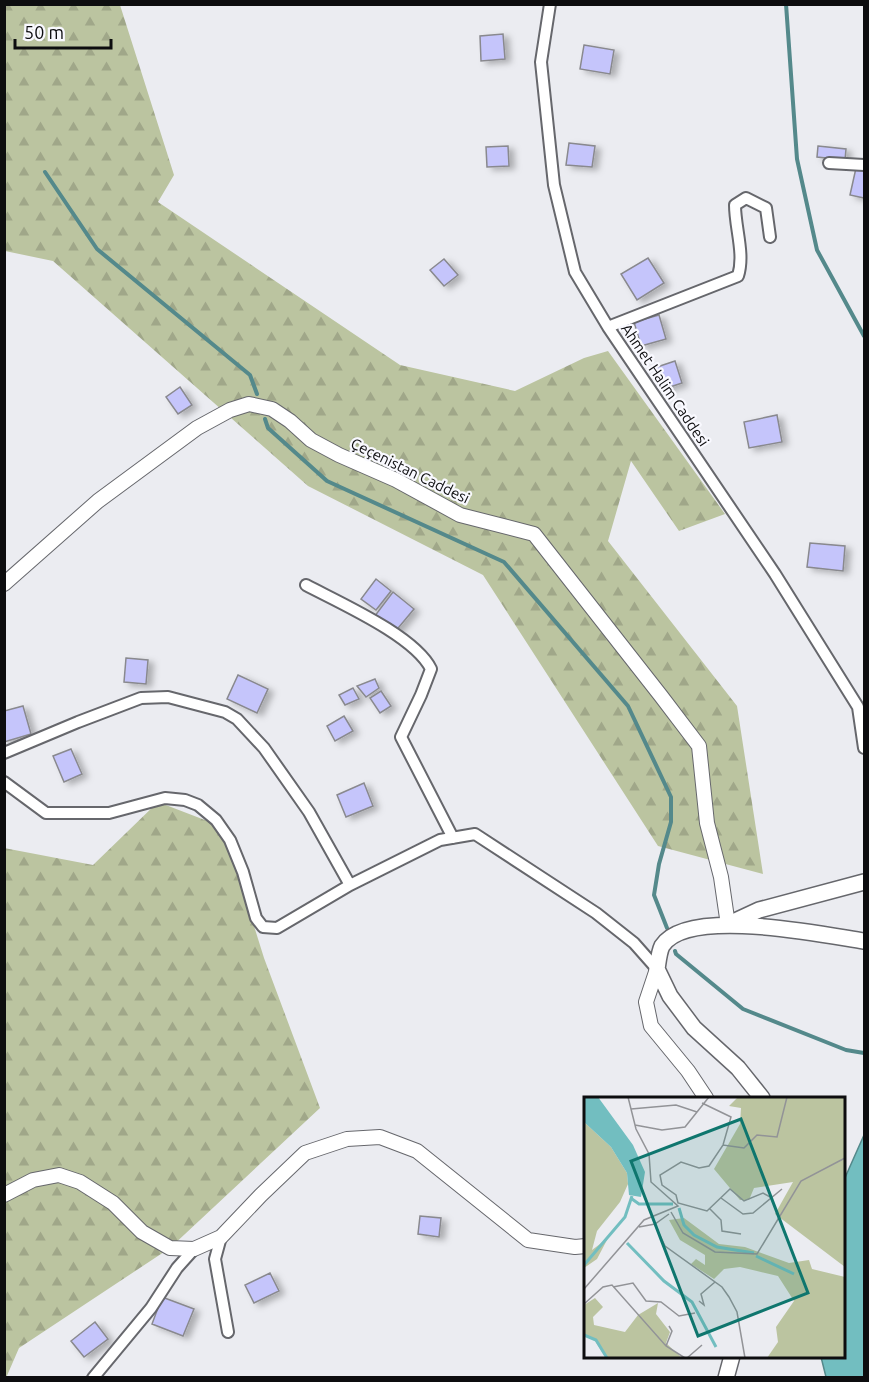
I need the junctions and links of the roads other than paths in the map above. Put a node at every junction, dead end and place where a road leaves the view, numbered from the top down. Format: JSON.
{"nodes":[{"id":1,"x":550,"y":4,"type":"edge"},
{"id":2,"x":829,"y":164,"type":"dead end"},
{"id":3,"x":864,"y":165,"type":"edge"},
{"id":4,"x":770,"y":237,"type":"dead end"},
{"id":5,"x":608,"y":327,"type":"junction"},
{"id":6,"x":4,"y":584,"type":"edge"},
{"id":7,"x":306,"y":585,"type":"dead end"},
{"id":8,"x":864,"y":748,"type":"edge"},
{"id":9,"x":4,"y":753,"type":"edge"},
{"id":10,"x":4,"y":782,"type":"edge"},
{"id":11,"x":453,"y":838,"type":"junction"},
{"id":12,"x":864,"y":882,"type":"edge"},
{"id":13,"x":350,"y":885,"type":"junction"},
{"id":14,"x":728,"y":925,"type":"junction"},
{"id":15,"x":864,"y":941,"type":"edge"},
{"id":16,"x":657,"y":969,"type":"junction"},
{"id":17,"x":705,"y":1097,"type":"edge"},
{"id":18,"x":761,"y":1097,"type":"edge"},
{"id":19,"x":4,"y":1195,"type":"edge"},
{"id":20,"x":221,"y":1237,"type":"junction"},
{"id":21,"x":584,"y":1246,"type":"edge"},
{"id":22,"x":194,"y":1249,"type":"junction"},
{"id":23,"x":228,"y":1332,"type":"dead end"},
{"id":24,"x":731,"y":1358,"type":"edge"},
{"id":25,"x":93,"y":1377,"type":"edge"},
{"id":26,"x":726,"y":1377,"type":"edge"}],
"edges":[{"from":1,"to":5,"type":"street","name":"Ahmet Halim Caddesi"},
{"from":2,"to":3,"type":"street"},
{"from":4,"to":5,"type":"street"},
{"from":5,"to":8,"type":"street","name":"Ahmet Halim Caddesi"},
{"from":6,"to":14,"type":"street","name":"Çeçenistan Caddesi"},
{"from":7,"to":11,"type":"street"},
{"from":9,"to":13,"type":"street"},
{"from":10,"to":13,"type":"street"},
{"from":11,"to":13,"type":"street"},
{"from":11,"to":16,"type":"street"},
{"from":12,"to":14,"type":"main road"},
{"from":14,"to":15,"type":"main road"},
{"from":14,"to":16,"type":"main road"},
{"from":16,"to":17,"type":"street"},
{"from":16,"to":18,"type":"main road"},
{"from":19,"to":22,"type":"street"},
{"from":20,"to":21,"type":"street"},
{"from":20,"to":22,"type":"street"},
{"from":20,"to":23,"type":"street"},
{"from":22,"to":25,"type":"street"},
{"from":24,"to":26,"type":"main road"}]}
